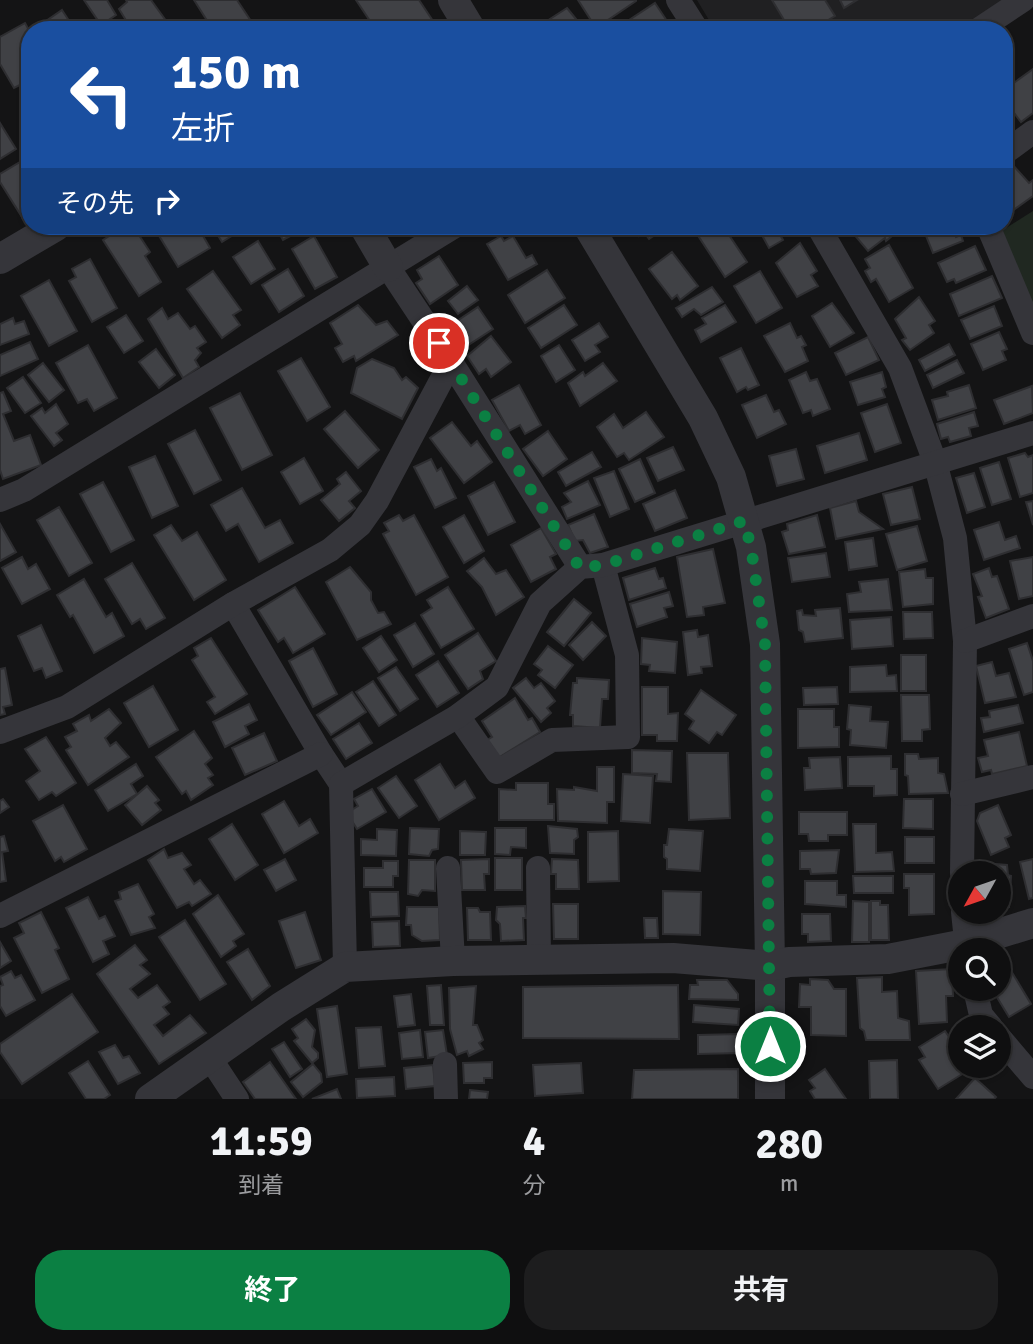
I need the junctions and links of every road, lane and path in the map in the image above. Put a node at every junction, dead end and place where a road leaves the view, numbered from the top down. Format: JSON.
{"nodes":[{"id":1,"x":453,"y":0,"type":"edge"},
{"id":2,"x":678,"y":0,"type":"edge"},
{"id":3,"x":1023,"y":0,"type":"edge"},
{"id":4,"x":466,"y":21,"type":"edge"},
{"id":5,"x":691,"y":21,"type":"edge"},
{"id":6,"x":992,"y":21,"type":"edge"},
{"id":7,"x":1033,"y":132,"type":"edge"},
{"id":8,"x":1013,"y":146,"type":"edge"},
{"id":9,"x":41,"y":235,"type":"edge"},
{"id":10,"x":368,"y":235,"type":"edge"},
{"id":11,"x":440,"y":235,"type":"edge"},
{"id":12,"x":593,"y":235,"type":"edge"},
{"id":13,"x":823,"y":235,"type":"edge"},
{"id":14,"x":992,"y":235,"type":"edge"},
{"id":15,"x":0,"y":259,"type":"edge"},
{"id":16,"x":388,"y":267,"type":"junction"},
{"id":17,"x":1033,"y":333,"type":"edge"},
{"id":18,"x":451,"y":362,"type":"junction"},
{"id":19,"x":1033,"y":433,"type":"edge"},
{"id":20,"x":935,"y":462,"type":"junction"},
{"id":21,"x":0,"y":500,"type":"edge"},
{"id":22,"x":744,"y":521,"type":"junction"},
{"id":23,"x":591,"y":566,"type":"junction"},
{"id":24,"x":233,"y":604,"type":"junction"},
{"id":25,"x":1033,"y":617,"type":"edge"},
{"id":26,"x":965,"y":641,"type":"junction"},
{"id":27,"x":457,"y":716,"type":"junction"},
{"id":28,"x":0,"y":733,"type":"edge"},
{"id":29,"x":321,"y":754,"type":"junction"},
{"id":30,"x":1033,"y":777,"type":"edge"},
{"id":31,"x":341,"y":784,"type":"junction"},
{"id":32,"x":961,"y":794,"type":"junction"},
{"id":33,"x":962,"y":861,"type":"edge"},
{"id":34,"x":448,"y":868,"type":"dead end"},
{"id":35,"x":538,"y":868,"type":"dead end"},
{"id":36,"x":0,"y":916,"type":"edge"},
{"id":37,"x":1033,"y":923,"type":"edge"},
{"id":38,"x":991,"y":938,"type":"edge"},
{"id":39,"x":948,"y":950,"type":"edge"},
{"id":40,"x":453,"y":961,"type":"junction"},
{"id":41,"x":539,"y":961,"type":"junction"},
{"id":42,"x":770,"y":966,"type":"junction"},
{"id":43,"x":345,"y":968,"type":"junction"},
{"id":44,"x":1011,"y":1051,"type":"edge"},
{"id":45,"x":209,"y":1058,"type":"junction"},
{"id":46,"x":445,"y":1064,"type":"dead end"},
{"id":47,"x":1033,"y":1077,"type":"edge"},
{"id":48,"x":150,"y":1099,"type":"edge"},
{"id":49,"x":236,"y":1099,"type":"edge"},
{"id":50,"x":446,"y":1099,"type":"edge"},
{"id":51,"x":769,"y":1099,"type":"edge"}],
"edges":[{"from":1,"to":4,"type":"street"},
{"from":2,"to":5,"type":"street"},
{"from":3,"to":6,"type":"street"},
{"from":7,"to":8,"type":"street"},
{"from":9,"to":15,"type":"street"},
{"from":10,"to":16,"type":"street"},
{"from":11,"to":16,"type":"street"},
{"from":12,"to":22,"type":"street"},
{"from":13,"to":20,"type":"street"},
{"from":14,"to":17,"type":"street"},
{"from":16,"to":18,"type":"street"},
{"from":16,"to":21,"type":"street"},
{"from":18,"to":23,"type":"street"},
{"from":18,"to":24,"type":"street"},
{"from":19,"to":20,"type":"street"},
{"from":20,"to":22,"type":"street"},
{"from":20,"to":26,"type":"street"},
{"from":22,"to":23,"type":"street"},
{"from":22,"to":42,"type":"street"},
{"from":23,"to":27,"type":"street"},
{"from":23,"to":27,"type":"street"},
{"from":24,"to":28,"type":"street"},
{"from":24,"to":29,"type":"street"},
{"from":25,"to":26,"type":"street"},
{"from":26,"to":32,"type":"street"},
{"from":27,"to":31,"type":"street"},
{"from":29,"to":31,"type":"street"},
{"from":29,"to":36,"type":"street"},
{"from":30,"to":32,"type":"street"},
{"from":31,"to":43,"type":"street"},
{"from":32,"to":33,"type":"street"},
{"from":34,"to":40,"type":"street"},
{"from":35,"to":41,"type":"street"},
{"from":37,"to":38,"type":"street"},
{"from":39,"to":42,"type":"street"},
{"from":40,"to":41,"type":"street"},
{"from":40,"to":43,"type":"street"},
{"from":41,"to":42,"type":"street"},
{"from":42,"to":51,"type":"street"},
{"from":43,"to":45,"type":"street"},
{"from":44,"to":47,"type":"street"},
{"from":45,"to":48,"type":"street"},
{"from":45,"to":49,"type":"street"},
{"from":46,"to":50,"type":"street"}]}
